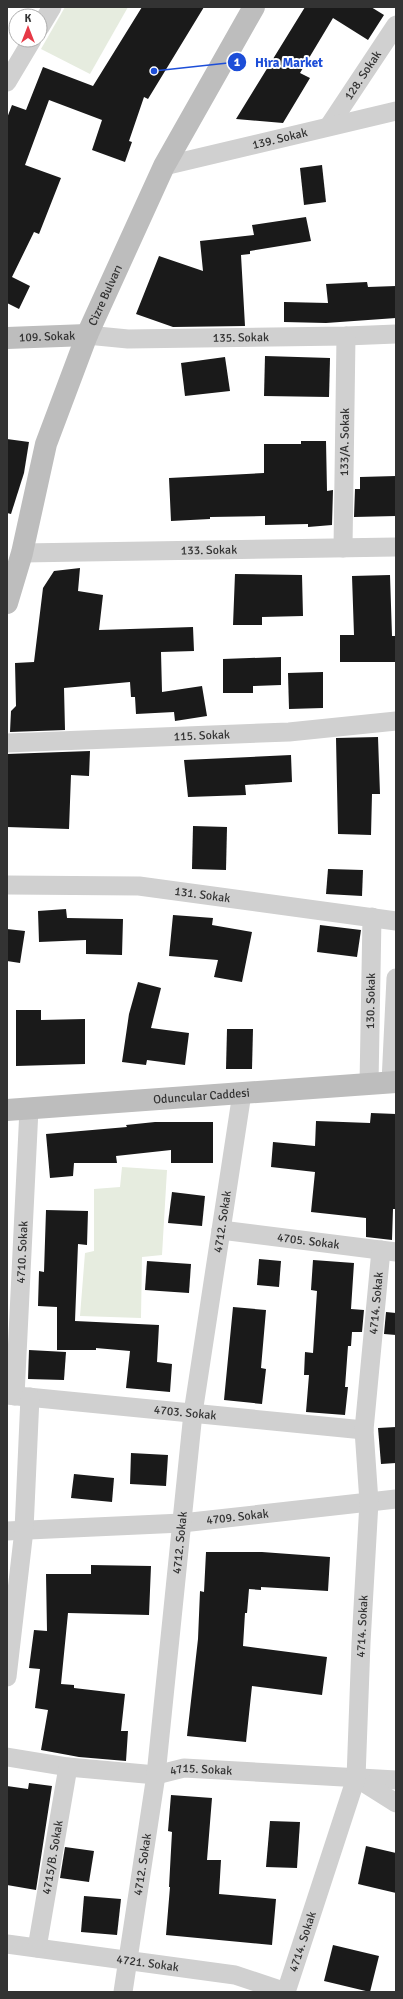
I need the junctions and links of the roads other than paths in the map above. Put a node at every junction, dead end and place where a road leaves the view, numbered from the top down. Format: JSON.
{"nodes":[{"id":1,"x":254,"y":7,"type":"edge"},
{"id":2,"x":396,"y":25,"type":"edge"},
{"id":3,"x":27,"y":48,"type":"edge"},
{"id":4,"x":7,"y":82,"type":"edge"},
{"id":5,"x":396,"y":111,"type":"edge"},
{"id":6,"x":329,"y":126,"type":"junction"},
{"id":7,"x":164,"y":166,"type":"junction"},
{"id":8,"x":396,"y":334,"type":"edge"},
{"id":9,"x":87,"y":335,"type":"junction"},
{"id":10,"x":346,"y":336,"type":"junction"},
{"id":11,"x":7,"y":338,"type":"edge"},
{"id":12,"x":396,"y":547,"type":"edge"},
{"id":13,"x":343,"y":548,"type":"junction"},
{"id":14,"x":22,"y":553,"type":"junction"},
{"id":15,"x":7,"y":603,"type":"edge"},
{"id":16,"x":396,"y":721,"type":"edge"},
{"id":17,"x":7,"y":743,"type":"edge"},
{"id":18,"x":7,"y":885,"type":"edge"},
{"id":19,"x":372,"y":918,"type":"junction"},
{"id":20,"x":396,"y":921,"type":"edge"},
{"id":21,"x":396,"y":978,"type":"edge"},
{"id":22,"x":394,"y":1082,"type":"edge"},
{"id":23,"x":368,"y":1084,"type":"junction"},
{"id":24,"x":242,"y":1093,"type":"junction"},
{"id":25,"x":29,"y":1109,"type":"junction"},
{"id":26,"x":7,"y":1110,"type":"edge"},
{"id":27,"x":221,"y":1230,"type":"junction"},
{"id":28,"x":389,"y":1251,"type":"edge"},
{"id":29,"x":17,"y":1396,"type":"edge"},
{"id":30,"x":193,"y":1412,"type":"junction"},
{"id":31,"x":364,"y":1430,"type":"junction"},
{"id":32,"x":396,"y":1499,"type":"edge"},
{"id":33,"x":369,"y":1502,"type":"junction"},
{"id":34,"x":182,"y":1522,"type":"junction"},
{"id":35,"x":16,"y":1530,"type":"edge"},
{"id":36,"x":7,"y":1677,"type":"edge"},
{"id":37,"x":7,"y":1757,"type":"edge"},
{"id":38,"x":68,"y":1767,"type":"junction"},
{"id":39,"x":156,"y":1775,"type":"junction"},
{"id":40,"x":356,"y":1778,"type":"junction"},
{"id":41,"x":396,"y":1780,"type":"edge"},
{"id":42,"x":396,"y":1803,"type":"edge"},
{"id":43,"x":7,"y":1944,"type":"edge"},
{"id":44,"x":37,"y":1948,"type":"junction"},
{"id":45,"x":127,"y":1960,"type":"junction"},
{"id":46,"x":123,"y":1992,"type":"edge"},
{"id":47,"x":286,"y":1992,"type":"edge"}],
"edges":[{"from":1,"to":7,"type":"main road","name":"Cizre Bulvarı"},
{"from":2,"to":6,"type":"street","name":"128. Sokak"},
{"from":3,"to":4,"type":"street"},
{"from":5,"to":6,"type":"street","name":"139. Sokak"},
{"from":6,"to":7,"type":"street","name":"139. Sokak"},
{"from":7,"to":9,"type":"main road","name":"Cizre Bulvarı"},
{"from":8,"to":10,"type":"street","name":"135. Sokak"},
{"from":9,"to":10,"type":"street","name":"135. Sokak"},
{"from":9,"to":11,"type":"main road","name":"109. Sokak"},
{"from":9,"to":14,"type":"main road","name":"Cizre Bulvarı"},
{"from":10,"to":13,"type":"street","name":"133/A. Sokak"},
{"from":12,"to":13,"type":"street","name":"133. Sokak"},
{"from":13,"to":14,"type":"street","name":"133. Sokak"},
{"from":14,"to":15,"type":"main road","name":"Cizre Bulvarı"},
{"from":16,"to":17,"type":"street","name":"115. Sokak"},
{"from":18,"to":19,"type":"street","name":"131. Sokak"},
{"from":19,"to":20,"type":"street","name":"131. Sokak"},
{"from":19,"to":23,"type":"street","name":"130. Sokak"},
{"from":21,"to":22,"type":"street","name":"130. Sokak"},
{"from":22,"to":23,"type":"main road","name":"Oduncular Caddesi"},
{"from":23,"to":24,"type":"main road","name":"Oduncular Caddesi"},
{"from":24,"to":25,"type":"main road","name":"Oduncular Caddesi"},
{"from":24,"to":27,"type":"street","name":"4712. Sokak"},
{"from":25,"to":26,"type":"main road","name":"Oduncular Caddesi"},
{"from":25,"to":29,"type":"street","name":"4710. Sokak"},
{"from":27,"to":28,"type":"street","name":"4705. Sokak"},
{"from":27,"to":30,"type":"street","name":"4712. Sokak"},
{"from":28,"to":31,"type":"street","name":"4714. Sokak"},
{"from":29,"to":30,"type":"street","name":"4703. Sokak"},
{"from":29,"to":35,"type":"street","name":"4710. Sokak"},
{"from":30,"to":31,"type":"street","name":"4703. Sokak"},
{"from":30,"to":34,"type":"street","name":"4712. Sokak"},
{"from":31,"to":33,"type":"street","name":"4714. Sokak"},
{"from":32,"to":33,"type":"street","name":"4709. Sokak"},
{"from":33,"to":34,"type":"street","name":"4709. Sokak"},
{"from":33,"to":40,"type":"street","name":"4714. Sokak"},
{"from":34,"to":35,"type":"street","name":"4709. Sokak"},
{"from":34,"to":39,"type":"street","name":"4712. Sokak"},
{"from":35,"to":36,"type":"street","name":"4710. Sokak"},
{"from":37,"to":38,"type":"street","name":"4715. Sokak"},
{"from":38,"to":39,"type":"street","name":"4715. Sokak"},
{"from":38,"to":44,"type":"street","name":"4715/B. Sokak"},
{"from":39,"to":40,"type":"street","name":"4715. Sokak"},
{"from":39,"to":45,"type":"street","name":"4712. Sokak"},
{"from":40,"to":41,"type":"street","name":"4715. Sokak"},
{"from":40,"to":42,"type":"street"},
{"from":40,"to":47,"type":"street","name":"4714. Sokak"},
{"from":43,"to":44,"type":"street","name":"4721. Sokak"},
{"from":44,"to":45,"type":"street","name":"4721. Sokak"},
{"from":45,"to":46,"type":"street","name":"4712. Sokak"},
{"from":45,"to":47,"type":"street","name":"4721. Sokak"}]}
